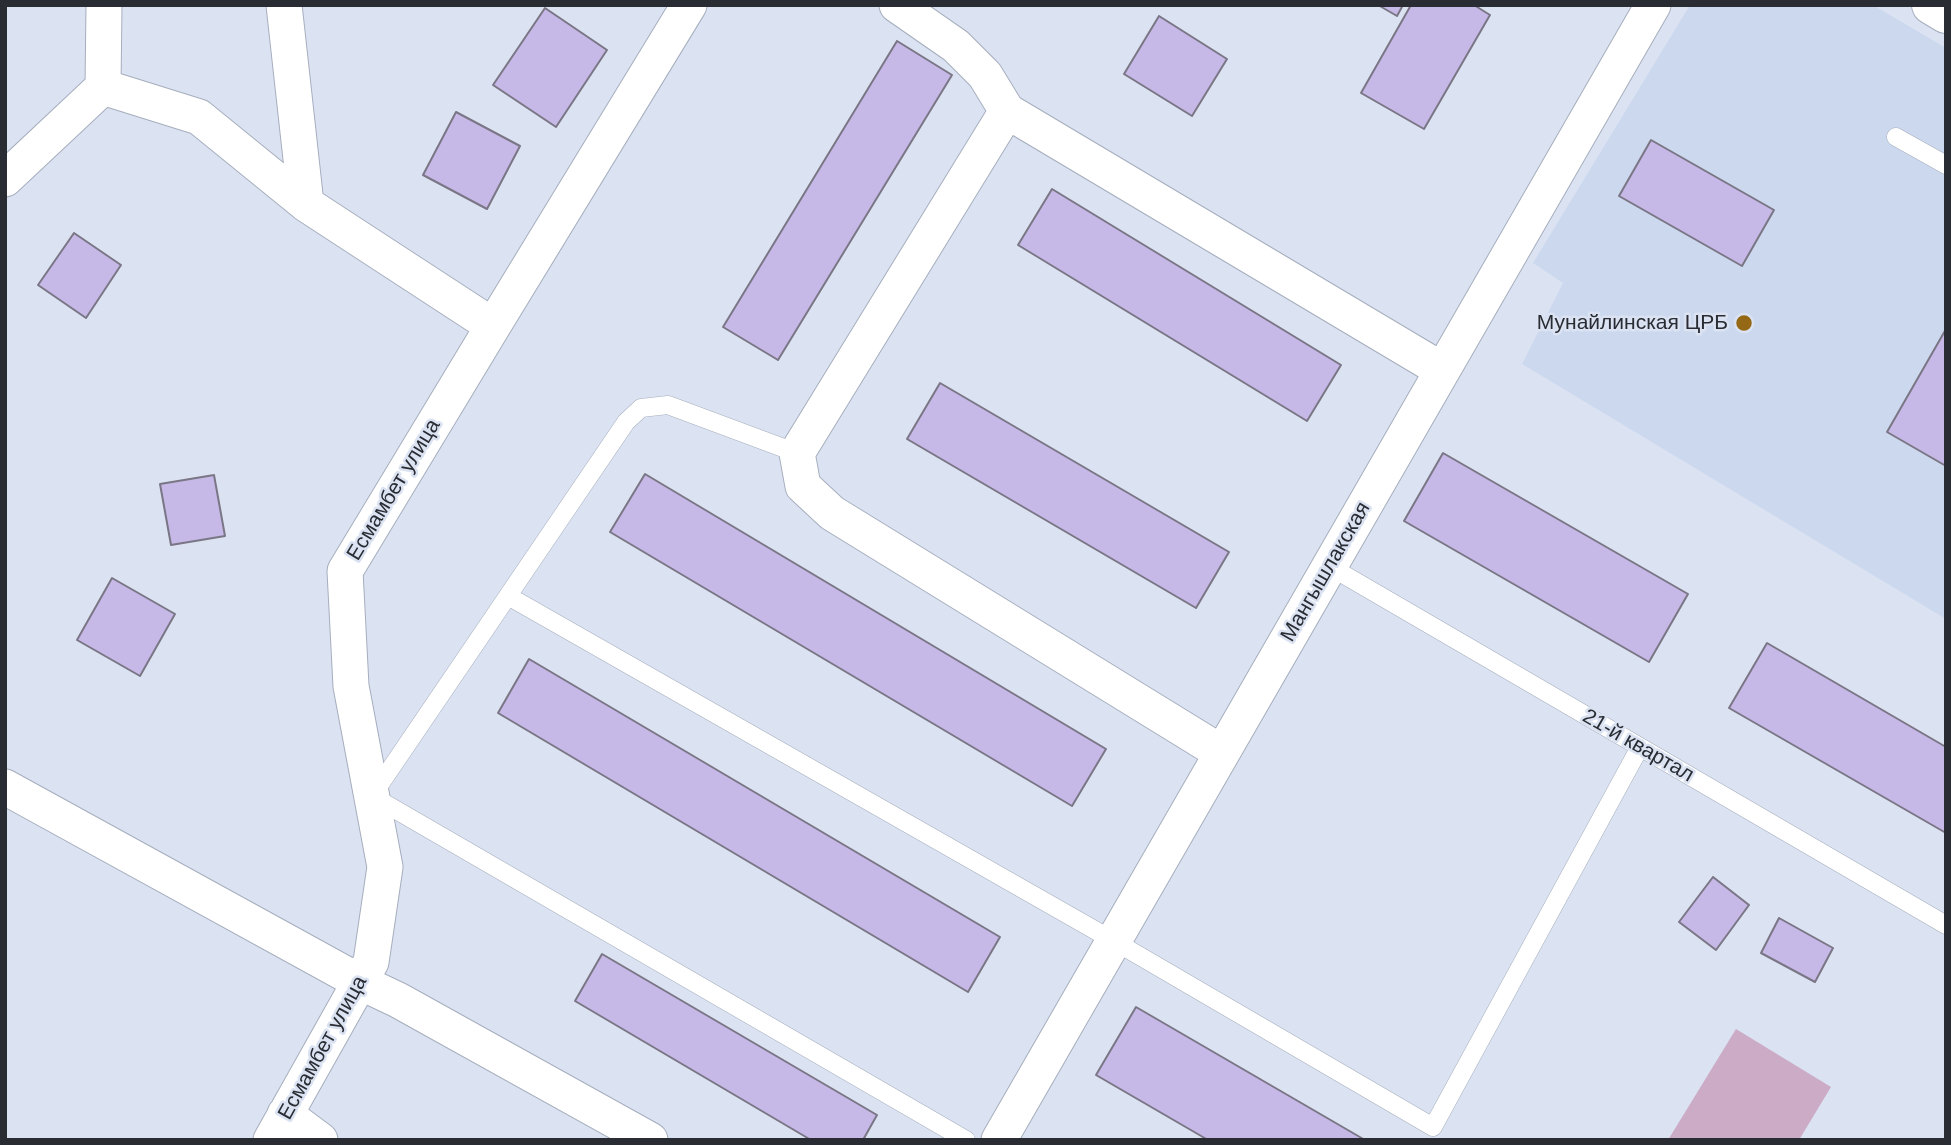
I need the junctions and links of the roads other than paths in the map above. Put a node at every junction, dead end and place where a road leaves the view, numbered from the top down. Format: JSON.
{"nodes":[{"id":1,"x":104,"y":5,"type":"edge"},
{"id":2,"x":284,"y":5,"type":"edge"},
{"id":3,"x":690,"y":5,"type":"edge"},
{"id":4,"x":897,"y":5,"type":"edge"},
{"id":5,"x":1653,"y":5,"type":"edge"},
{"id":6,"x":1931,"y":5,"type":"edge"},
{"id":7,"x":1946,"y":14,"type":"edge"},
{"id":8,"x":103,"y":87,"type":"junction"},
{"id":9,"x":1007,"y":111,"type":"junction"},
{"id":10,"x":1896,"y":137,"type":"dead end"},
{"id":11,"x":1946,"y":165,"type":"edge"},
{"id":12,"x":5,"y":179,"type":"edge"},
{"id":13,"x":306,"y":204,"type":"junction"},
{"id":14,"x":493,"y":326,"type":"junction"},
{"id":15,"x":1442,"y":370,"type":"junction"},
{"id":16,"x":797,"y":453,"type":"junction"},
{"id":17,"x":1329,"y":566,"type":"junction"},
{"id":18,"x":508,"y":596,"type":"junction"},
{"id":19,"x":1640,"y":747,"type":"junction"},
{"id":20,"x":1222,"y":753,"type":"junction"},
{"id":21,"x":5,"y":787,"type":"edge"},
{"id":22,"x":372,"y":796,"type":"junction"},
{"id":23,"x":1946,"y":925,"type":"edge"},
{"id":24,"x":1114,"y":941,"type":"junction"},
{"id":25,"x":360,"y":982,"type":"junction"},
{"id":26,"x":278,"y":1127,"type":"edge"},
{"id":27,"x":1429,"y":1133,"type":"edge"},
{"id":28,"x":320,"y":1140,"type":"edge"},
{"id":29,"x":650,"y":1140,"type":"edge"},
{"id":30,"x":966,"y":1140,"type":"edge"},
{"id":31,"x":999,"y":1140,"type":"edge"}],
"edges":[{"from":1,"to":8,"type":"street"},
{"from":2,"to":13,"type":"street"},
{"from":3,"to":14,"type":"street","name":"Есмамбет улица"},
{"from":4,"to":9,"type":"street"},
{"from":5,"to":15,"type":"street","name":"Мангышлакская"},
{"from":6,"to":7,"type":"street"},
{"from":8,"to":12,"type":"street"},
{"from":8,"to":13,"type":"street"},
{"from":9,"to":15,"type":"street"},
{"from":9,"to":16,"type":"street"},
{"from":10,"to":11,"type":"lane"},
{"from":13,"to":14,"type":"street"},
{"from":14,"to":22,"type":"street","name":"Есмамбет улица"},
{"from":15,"to":17,"type":"street","name":"Мангышлакская"},
{"from":16,"to":18,"type":"lane"},
{"from":16,"to":20,"type":"street"},
{"from":17,"to":19,"type":"lane","name":"21-й квартал"},
{"from":17,"to":20,"type":"street","name":"Мангышлакская"},
{"from":18,"to":22,"type":"lane"},
{"from":18,"to":24,"type":"lane"},
{"from":19,"to":23,"type":"lane","name":"21-й квартал"},
{"from":19,"to":27,"type":"lane"},
{"from":20,"to":24,"type":"street","name":"Мангышлакская"},
{"from":21,"to":25,"type":"street"},
{"from":22,"to":25,"type":"street","name":"Есмамбет улица"},
{"from":22,"to":30,"type":"lane"},
{"from":24,"to":27,"type":"lane"},
{"from":24,"to":31,"type":"street","name":"Мангышлакская"},
{"from":25,"to":26,"type":"street","name":"Есмамбет улица"},
{"from":25,"to":29,"type":"street"},
{"from":26,"to":28,"type":"street"}]}
